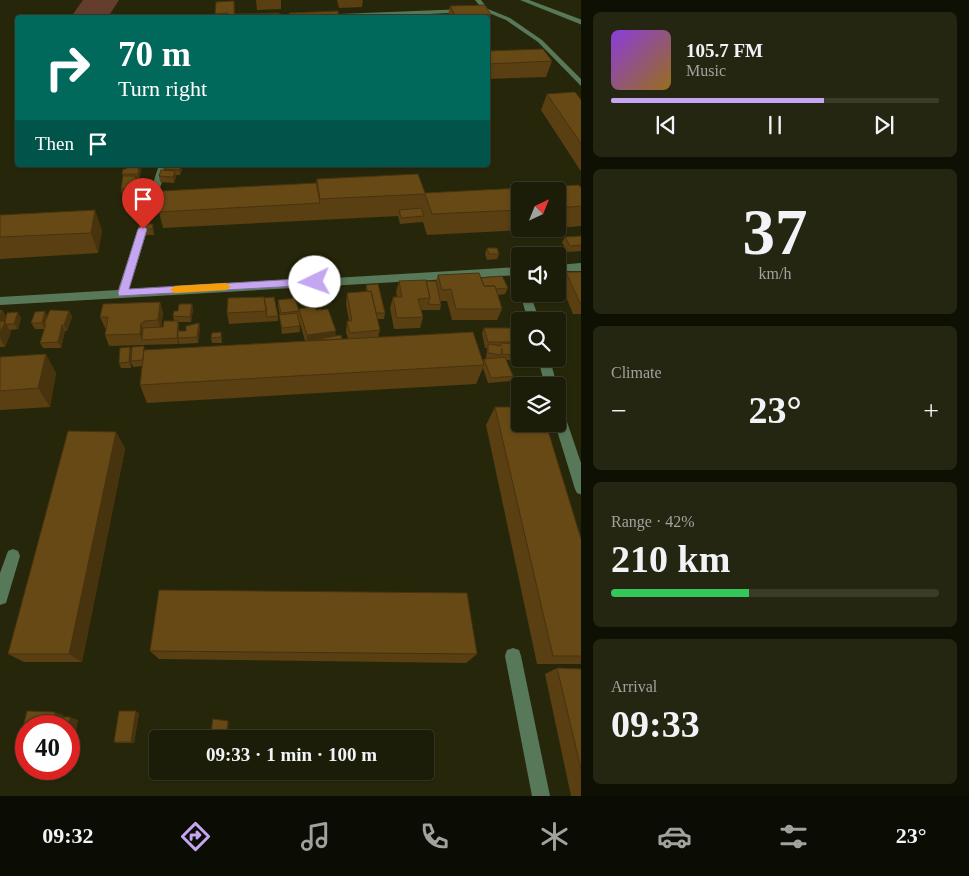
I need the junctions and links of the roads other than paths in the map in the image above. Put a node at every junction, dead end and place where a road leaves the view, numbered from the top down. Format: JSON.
{"nodes":[{"id":1,"x":478,"y":0,"type":"edge"},
{"id":2,"x":524,"y":0,"type":"edge"},
{"id":3,"x":486,"y":10,"type":"junction"},
{"id":4,"x":364,"y":15,"type":"edge"},
{"id":5,"x":581,"y":23,"type":"edge"},
{"id":6,"x":581,"y":84,"type":"edge"},
{"id":7,"x":162,"y":167,"type":"edge"},
{"id":8,"x":581,"y":267,"type":"edge"},
{"id":9,"x":566,"y":268,"type":"edge"},
{"id":10,"x":511,"y":273,"type":"edge"},
{"id":11,"x":123,"y":293,"type":"junction"},
{"id":12,"x":0,"y":301,"type":"edge"},
{"id":13,"x":564,"y":432,"type":"edge"},
{"id":14,"x":581,"y":486,"type":"edge"},
{"id":15,"x":13,"y":556,"type":"dead end"},
{"id":16,"x":0,"y":598,"type":"edge"},
{"id":17,"x":513,"y":656,"type":"dead end"},
{"id":18,"x":541,"y":796,"type":"edge"}],
"edges":[{"from":1,"to":3,"type":"street"},
{"from":2,"to":5,"type":"street"},
{"from":3,"to":4,"type":"street"},
{"from":3,"to":6,"type":"street"},
{"from":7,"to":11,"type":"street"},
{"from":8,"to":9,"type":"street"},
{"from":10,"to":11,"type":"street"},
{"from":11,"to":12,"type":"street"},
{"from":13,"to":14,"type":"street"},
{"from":15,"to":16,"type":"street"},
{"from":17,"to":18,"type":"street"}]}
